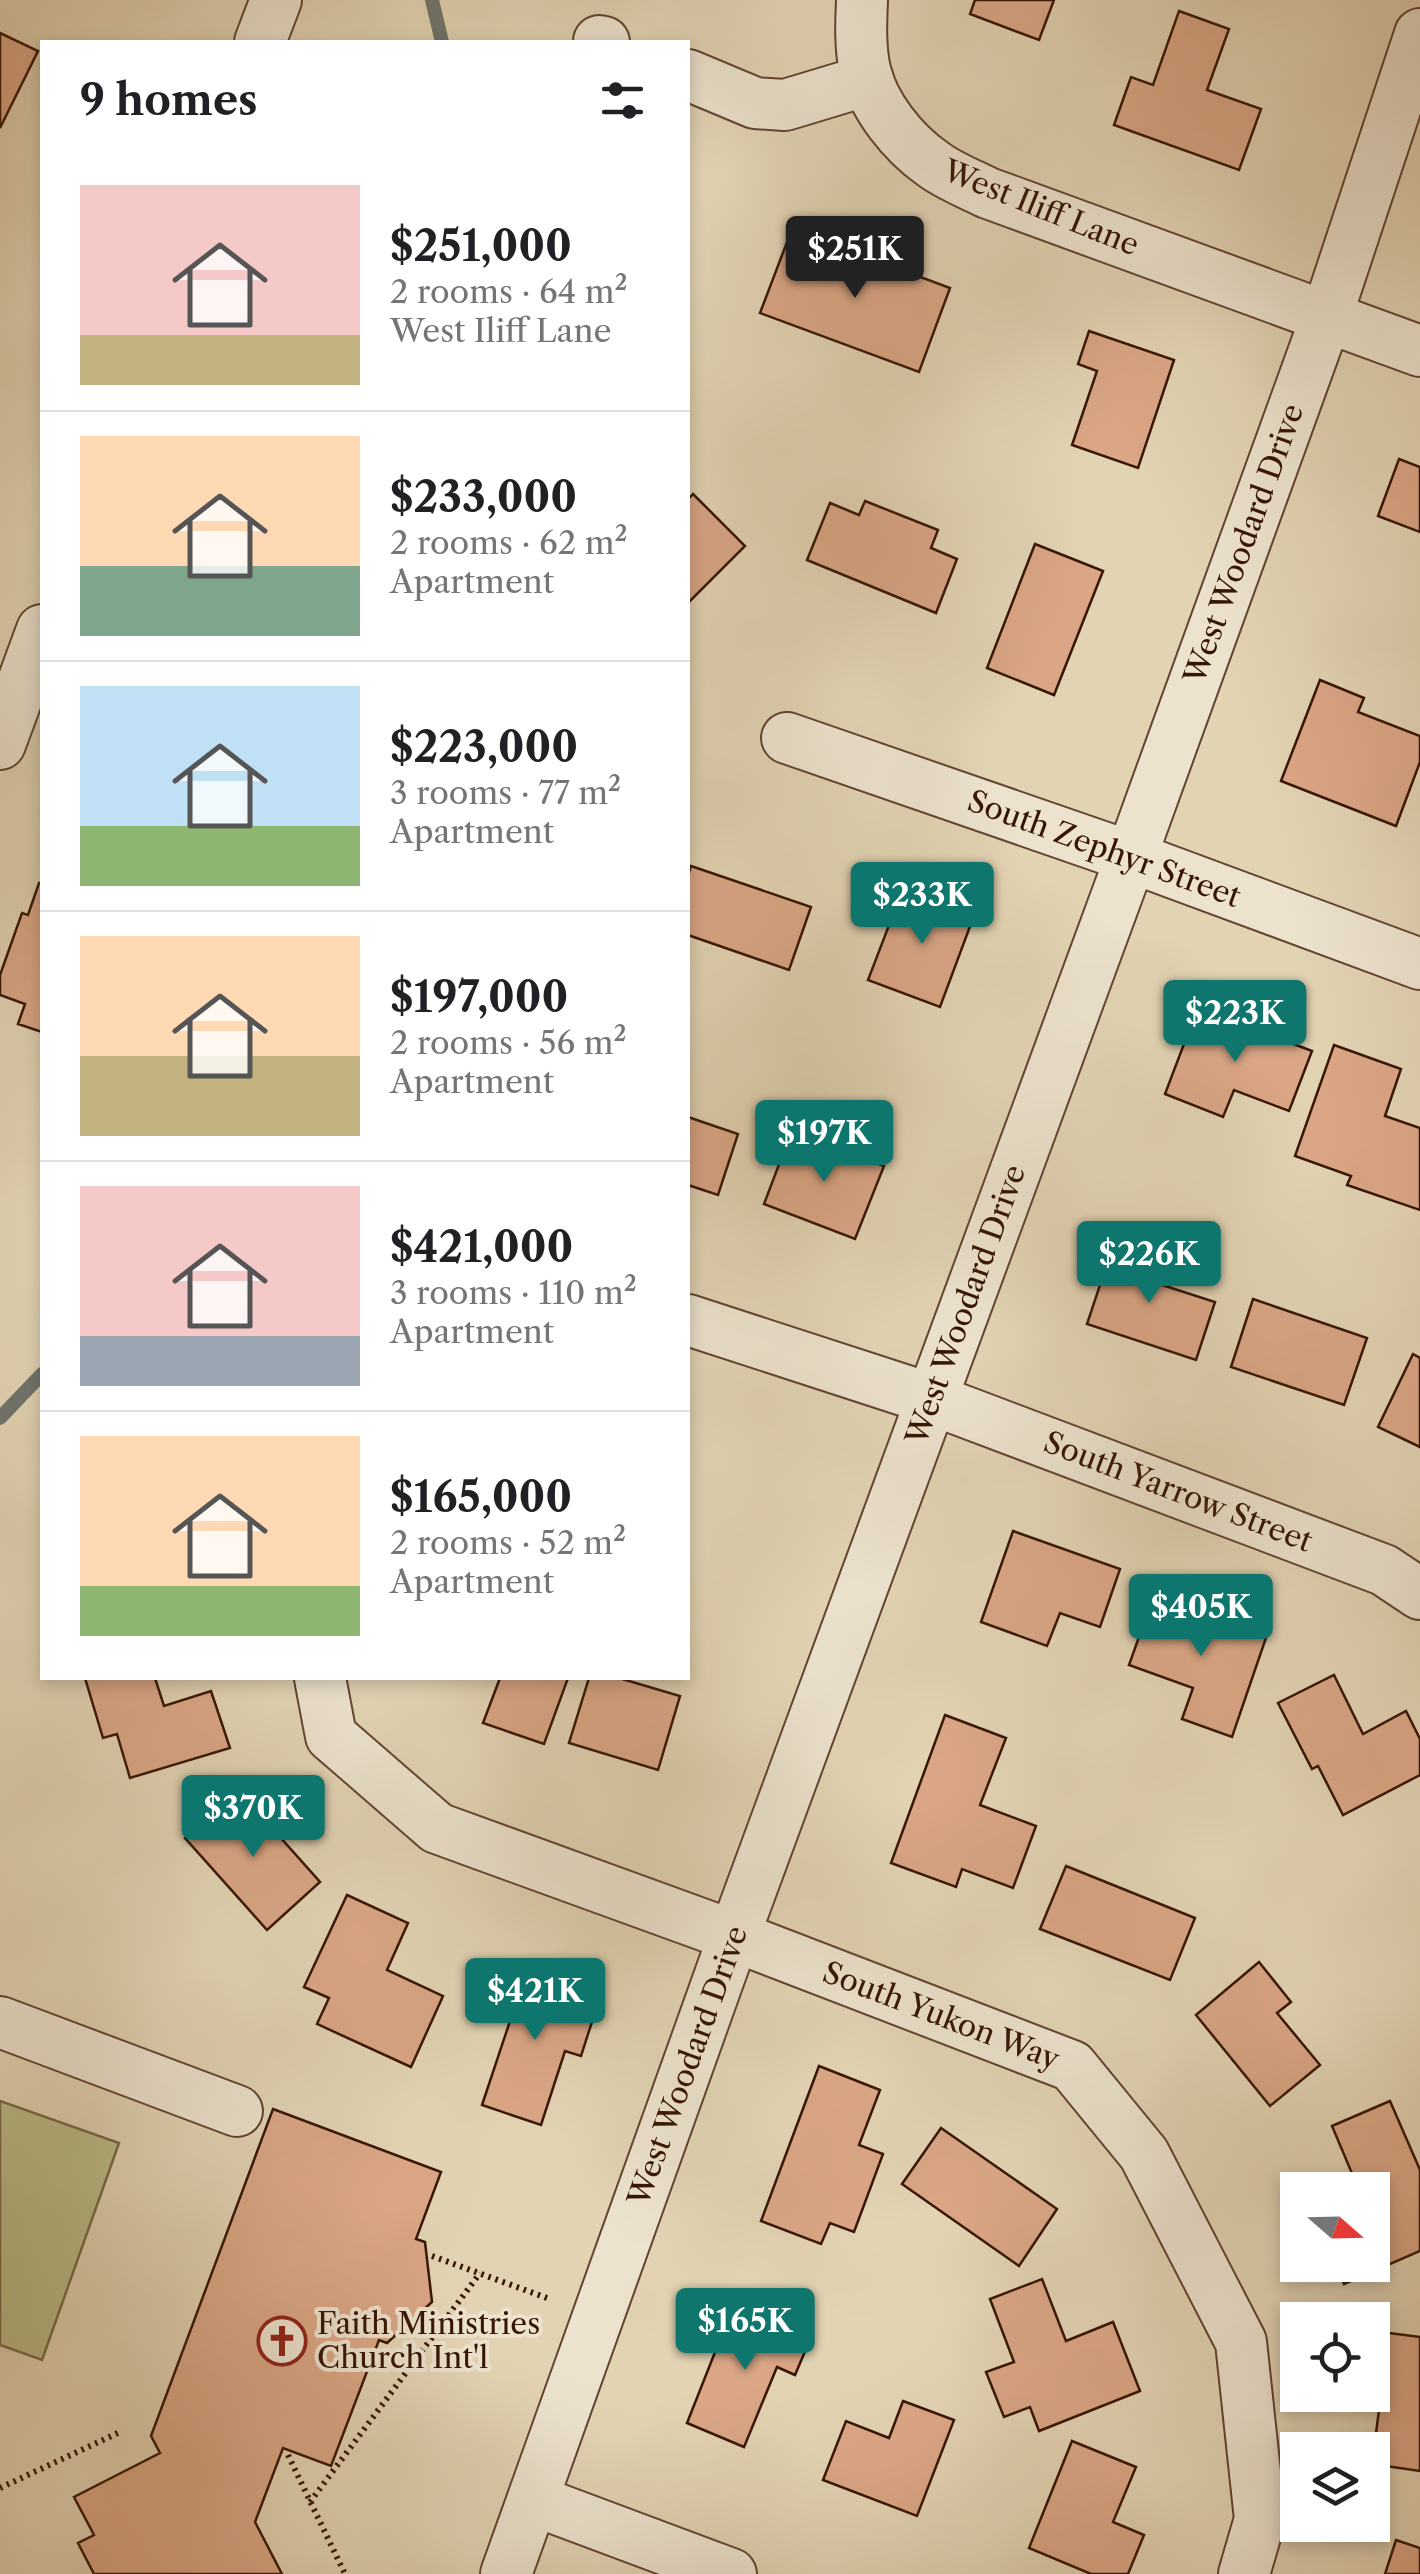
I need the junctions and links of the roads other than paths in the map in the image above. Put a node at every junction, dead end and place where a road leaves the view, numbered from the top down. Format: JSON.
{"nodes":[{"id":1,"x":276,"y":0,"type":"edge"},
{"id":2,"x":862,"y":0,"type":"edge"},
{"id":3,"x":1420,"y":34,"type":"edge"},
{"id":4,"x":261,"y":40,"type":"edge"},
{"id":5,"x":690,"y":77,"type":"edge"},
{"id":6,"x":868,"y":80,"type":"junction"},
{"id":7,"x":1326,"y":318,"type":"junction"},
{"id":8,"x":1420,"y":351,"type":"edge"},
{"id":9,"x":40,"y":635,"type":"edge"},
{"id":10,"x":786,"y":738,"type":"dead end"},
{"id":11,"x":0,"y":744,"type":"edge"},
{"id":12,"x":1131,"y":858,"type":"junction"},
{"id":13,"x":1420,"y":964,"type":"edge"},
{"id":14,"x":690,"y":1321,"type":"edge"},
{"id":15,"x":931,"y":1399,"type":"junction"},
{"id":16,"x":1420,"y":1594,"type":"edge"},
{"id":17,"x":320,"y":1680,"type":"edge"},
{"id":18,"x":734,"y":1936,"type":"junction"},
{"id":19,"x":0,"y":2022,"type":"edge"},
{"id":20,"x":237,"y":2111,"type":"dead end"},
{"id":21,"x":532,"y":2500,"type":"junction"},
{"id":22,"x":506,"y":2574,"type":"edge"},
{"id":23,"x":731,"y":2574,"type":"edge"},
{"id":24,"x":1244,"y":2574,"type":"edge"}],
"edges":[{"from":1,"to":4,"type":"street"},
{"from":2,"to":6,"type":"street","name":"West Iliff Lane"},
{"from":3,"to":7,"type":"street","name":"West Woodard Drive"},
{"from":5,"to":6,"type":"street"},
{"from":6,"to":7,"type":"street","name":"West Iliff Lane"},
{"from":7,"to":8,"type":"street","name":"West Iliff Lane"},
{"from":7,"to":12,"type":"street","name":"West Woodard Drive"},
{"from":9,"to":11,"type":"street"},
{"from":10,"to":12,"type":"street","name":"South Zephyr Street"},
{"from":12,"to":13,"type":"street","name":"South Zephyr Street"},
{"from":12,"to":15,"type":"street","name":"West Woodard Drive"},
{"from":14,"to":15,"type":"street","name":"South Yarrow Street"},
{"from":15,"to":16,"type":"street","name":"South Yarrow Street"},
{"from":15,"to":18,"type":"street","name":"West Woodard Drive"},
{"from":17,"to":18,"type":"street","name":"South Yukon Way"},
{"from":18,"to":21,"type":"street","name":"West Woodard Drive"},
{"from":18,"to":24,"type":"street","name":"South Yukon Way"},
{"from":19,"to":20,"type":"street"},
{"from":21,"to":22,"type":"street","name":"West Woodard Drive"},
{"from":21,"to":23,"type":"street"}]}
